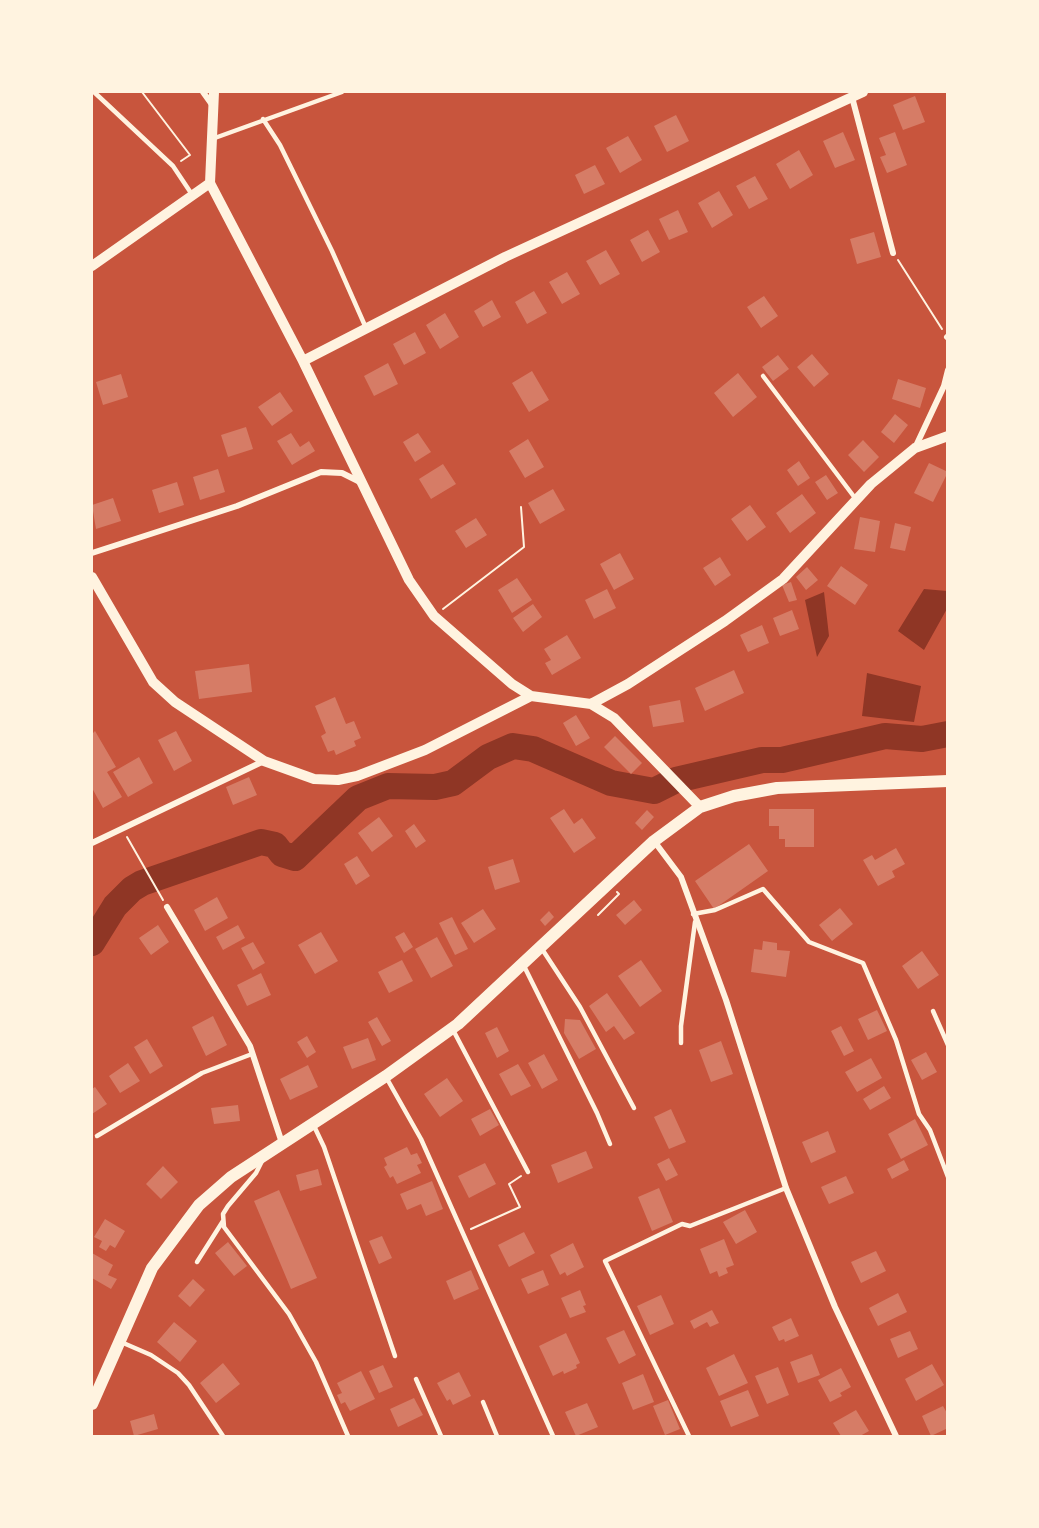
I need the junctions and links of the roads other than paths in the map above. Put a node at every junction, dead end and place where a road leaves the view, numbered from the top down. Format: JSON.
{"nodes":[{"id":1,"x":94,"y":92,"type":"edge"},
{"id":2,"x":203,"y":92,"type":"edge"},
{"id":3,"x":214,"y":92,"type":"edge"},
{"id":4,"x":342,"y":92,"type":"edge"},
{"id":5,"x":863,"y":92,"type":"edge"},
{"id":6,"x":852,"y":97,"type":"junction"},
{"id":7,"x":214,"y":108,"type":"junction"},
{"id":8,"x":263,"y":119,"type":"junction"},
{"id":9,"x":212,"y":139,"type":"junction"},
{"id":10,"x":210,"y":183,"type":"junction"},
{"id":11,"x":193,"y":196,"type":"junction"},
{"id":12,"x":893,"y":253,"type":"road end"},
{"id":13,"x":92,"y":266,"type":"edge"},
{"id":14,"x":366,"y":328,"type":"junction"},
{"id":15,"x":303,"y":361,"type":"junction"},
{"id":16,"x":948,"y":370,"type":"edge"},
{"id":17,"x":763,"y":376,"type":"dead end"},
{"id":18,"x":948,"y":436,"type":"edge"},
{"id":19,"x":915,"y":448,"type":"junction"},
{"id":20,"x":362,"y":482,"type":"junction"},
{"id":21,"x":855,"y":498,"type":"junction"},
{"id":22,"x":92,"y":553,"type":"edge"},
{"id":23,"x":92,"y":577,"type":"edge"},
{"id":24,"x":531,"y":696,"type":"junction"},
{"id":25,"x":591,"y":704,"type":"junction"},
{"id":26,"x":264,"y":761,"type":"junction"},
{"id":27,"x":948,"y":781,"type":"edge"},
{"id":28,"x":700,"y":807,"type":"junction"},
{"id":29,"x":654,"y":841,"type":"junction"},
{"id":30,"x":92,"y":843,"type":"edge"},
{"id":31,"x":167,"y":908,"type":"road end"},
{"id":32,"x":693,"y":914,"type":"junction"},
{"id":33,"x":695,"y":922,"type":"junction"},
{"id":34,"x":541,"y":947,"type":"junction"},
{"id":35,"x":522,"y":964,"type":"junction"},
{"id":36,"x":933,"y":1011,"type":"dead end"},
{"id":37,"x":452,"y":1028,"type":"junction"},
{"id":38,"x":681,"y":1043,"type":"dead end"},
{"id":39,"x":948,"y":1045,"type":"edge"},
{"id":40,"x":252,"y":1054,"type":"junction"},
{"id":41,"x":386,"y":1076,"type":"junction"},
{"id":42,"x":634,"y":1108,"type":"dead end"},
{"id":43,"x":313,"y":1124,"type":"junction"},
{"id":44,"x":97,"y":1136,"type":"dead end"},
{"id":45,"x":282,"y":1143,"type":"junction"},
{"id":46,"x":610,"y":1143,"type":"dead end"},
{"id":47,"x":266,"y":1154,"type":"junction"},
{"id":48,"x":528,"y":1172,"type":"road end"},
{"id":49,"x":948,"y":1176,"type":"edge"},
{"id":50,"x":786,"y":1188,"type":"junction"},
{"id":51,"x":223,"y":1221,"type":"junction"},
{"id":52,"x":197,"y":1262,"type":"dead end"},
{"id":53,"x":121,"y":1342,"type":"junction"},
{"id":54,"x":395,"y":1356,"type":"dead end"},
{"id":55,"x":416,"y":1378,"type":"dead end"},
{"id":56,"x":483,"y":1402,"type":"dead end"},
{"id":57,"x":92,"y":1404,"type":"edge"},
{"id":58,"x":223,"y":1437,"type":"edge"},
{"id":59,"x":348,"y":1437,"type":"edge"},
{"id":60,"x":441,"y":1437,"type":"edge"},
{"id":61,"x":497,"y":1437,"type":"edge"},
{"id":62,"x":552,"y":1437,"type":"edge"},
{"id":63,"x":689,"y":1437,"type":"edge"},
{"id":64,"x":896,"y":1437,"type":"edge"}],
"edges":[{"from":1,"to":11,"type":"lane"},
{"from":2,"to":7,"type":"street"},
{"from":3,"to":7,"type":"street"},
{"from":4,"to":8,"type":"lane"},
{"from":5,"to":6,"type":"street"},
{"from":6,"to":12,"type":"street"},
{"from":6,"to":14,"type":"street"},
{"from":7,"to":9,"type":"street"},
{"from":8,"to":9,"type":"lane"},
{"from":8,"to":14,"type":"lane"},
{"from":9,"to":10,"type":"street"},
{"from":10,"to":11,"type":"street"},
{"from":10,"to":15,"type":"street"},
{"from":11,"to":13,"type":"street"},
{"from":14,"to":15,"type":"street"},
{"from":15,"to":20,"type":"street"},
{"from":16,"to":19,"type":"street"},
{"from":17,"to":21,"type":"lane"},
{"from":18,"to":19,"type":"street"},
{"from":19,"to":21,"type":"street"},
{"from":20,"to":22,"type":"street"},
{"from":20,"to":24,"type":"street"},
{"from":21,"to":25,"type":"street"},
{"from":23,"to":26,"type":"street"},
{"from":24,"to":25,"type":"street"},
{"from":24,"to":26,"type":"street"},
{"from":25,"to":28,"type":"street"},
{"from":26,"to":30,"type":"street"},
{"from":27,"to":28,"type":"main road"},
{"from":28,"to":29,"type":"main road"},
{"from":29,"to":32,"type":"street"},
{"from":29,"to":34,"type":"main road"},
{"from":31,"to":40,"type":"street"},
{"from":32,"to":33,"type":"street"},
{"from":32,"to":49,"type":"lane"},
{"from":33,"to":38,"type":"lane"},
{"from":33,"to":50,"type":"street"},
{"from":34,"to":35,"type":"main road"},
{"from":34,"to":42,"type":"lane"},
{"from":35,"to":37,"type":"main road"},
{"from":35,"to":46,"type":"lane"},
{"from":36,"to":39,"type":"lane"},
{"from":37,"to":41,"type":"main road"},
{"from":37,"to":48,"type":"lane"},
{"from":40,"to":44,"type":"lane"},
{"from":40,"to":45,"type":"street"},
{"from":41,"to":43,"type":"main road"},
{"from":41,"to":62,"type":"lane"},
{"from":43,"to":45,"type":"main road"},
{"from":43,"to":54,"type":"lane"},
{"from":45,"to":47,"type":"main road"},
{"from":47,"to":51,"type":"lane"},
{"from":47,"to":53,"type":"main road"},
{"from":50,"to":63,"type":"lane"},
{"from":50,"to":64,"type":"street"},
{"from":51,"to":52,"type":"lane"},
{"from":51,"to":59,"type":"lane"},
{"from":53,"to":57,"type":"main road"},
{"from":53,"to":58,"type":"lane"},
{"from":55,"to":60,"type":"lane"},
{"from":56,"to":61,"type":"lane"}]}
